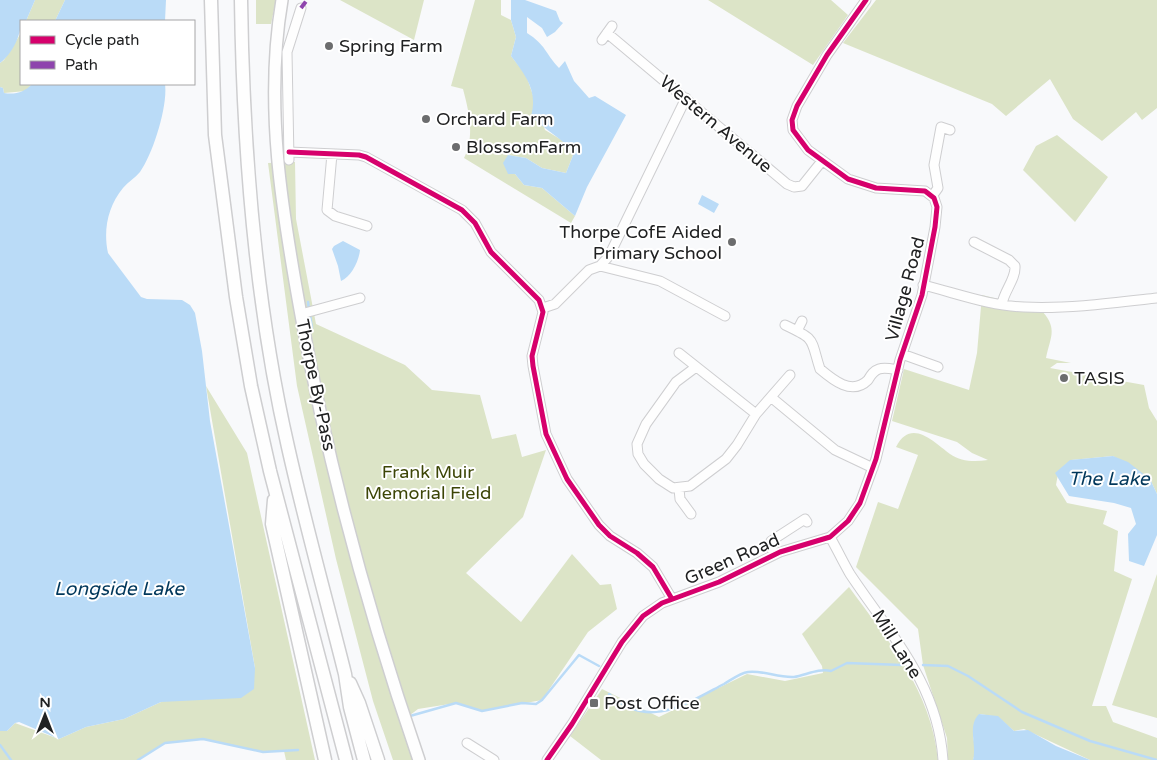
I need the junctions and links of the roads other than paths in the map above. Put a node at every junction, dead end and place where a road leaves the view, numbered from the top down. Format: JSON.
{"nodes":[{"id":1,"x":211,"y":0,"type":"edge"},
{"id":2,"x":241,"y":0,"type":"edge"},
{"id":3,"x":282,"y":0,"type":"edge"},
{"id":4,"x":866,"y":0,"type":"edge"},
{"id":5,"x":301,"y":8,"type":"dead end"},
{"id":6,"x":607,"y":33,"type":"dead end"},
{"id":7,"x":686,"y":98,"type":"junction"},
{"id":8,"x":950,"y":130,"type":"dead end"},
{"id":9,"x":332,"y":154,"type":"junction"},
{"id":10,"x":822,"y":161,"type":"junction"},
{"id":11,"x":932,"y":196,"type":"junction"},
{"id":12,"x":367,"y":226,"type":"dead end"},
{"id":13,"x":974,"y":242,"type":"dead end"},
{"id":14,"x":600,"y":266,"type":"junction"},
{"id":15,"x":923,"y":285,"type":"junction"},
{"id":16,"x":360,"y":298,"type":"dead end"},
{"id":17,"x":1157,"y":298,"type":"edge"},
{"id":18,"x":1002,"y":304,"type":"junction"},
{"id":19,"x":543,"y":308,"type":"junction"},
{"id":20,"x":301,"y":314,"type":"junction"},
{"id":21,"x":725,"y":316,"type":"dead end"},
{"id":22,"x":802,"y":321,"type":"dead end"},
{"id":23,"x":785,"y":326,"type":"dead end"},
{"id":24,"x":798,"y":331,"type":"junction"},
{"id":25,"x":679,"y":353,"type":"dead end"},
{"id":26,"x":902,"y":354,"type":"junction"},
{"id":27,"x":696,"y":367,"type":"junction"},
{"id":28,"x":938,"y":367,"type":"dead end"},
{"id":29,"x":898,"y":370,"type":"junction"},
{"id":30,"x":790,"y":375,"type":"dead end"},
{"id":31,"x":772,"y":398,"type":"junction"},
{"id":32,"x":756,"y":414,"type":"junction"},
{"id":33,"x":873,"y":468,"type":"junction"},
{"id":34,"x":274,"y":488,"type":"junction"},
{"id":35,"x":679,"y":489,"type":"junction"},
{"id":36,"x":691,"y":514,"type":"dead end"},
{"id":37,"x":807,"y":522,"type":"dead end"},
{"id":38,"x":830,"y":537,"type":"junction"},
{"id":39,"x":774,"y":554,"type":"junction"},
{"id":40,"x":672,"y":599,"type":"junction"},
{"id":41,"x":345,"y":674,"type":"junction"},
{"id":42,"x":467,"y":743,"type":"dead end"},
{"id":43,"x":325,"y":760,"type":"edge"},
{"id":44,"x":346,"y":760,"type":"edge"},
{"id":45,"x":364,"y":760,"type":"edge"},
{"id":46,"x":378,"y":760,"type":"edge"},
{"id":47,"x":419,"y":760,"type":"edge"},
{"id":48,"x":494,"y":760,"type":"edge"},
{"id":49,"x":547,"y":760,"type":"edge"},
{"id":50,"x":943,"y":760,"type":"edge"}],
"edges":[{"from":1,"to":34,"type":"highway"},
{"from":2,"to":41,"type":"highway"},
{"from":3,"to":20,"type":"main road","name":"Thorpe By-Pass"},
{"from":4,"to":10,"type":"street"},
{"from":5,"to":9,"type":"street"},
{"from":6,"to":7,"type":"street","name":"Western Avenue"},
{"from":7,"to":10,"type":"street","name":"Western Avenue"},
{"from":7,"to":14,"type":"street"},
{"from":8,"to":11,"type":"street","name":"Village Road"},
{"from":9,"to":12,"type":"street"},
{"from":9,"to":19,"type":"street"},
{"from":10,"to":11,"type":"street"},
{"from":11,"to":15,"type":"street","name":"Village Road"},
{"from":13,"to":18,"type":"street"},
{"from":14,"to":19,"type":"street"},
{"from":14,"to":21,"type":"street"},
{"from":15,"to":18,"type":"street"},
{"from":15,"to":26,"type":"street","name":"Village Road"},
{"from":16,"to":20,"type":"street"},
{"from":17,"to":18,"type":"street"},
{"from":19,"to":40,"type":"street"},
{"from":20,"to":47,"type":"main road","name":"Thorpe By-Pass"},
{"from":22,"to":24,"type":"street"},
{"from":23,"to":24,"type":"street"},
{"from":24,"to":29,"type":"street"},
{"from":25,"to":27,"type":"street"},
{"from":26,"to":28,"type":"street"},
{"from":26,"to":29,"type":"street","name":"Village Road"},
{"from":27,"to":32,"type":"street"},
{"from":27,"to":35,"type":"street"},
{"from":29,"to":33,"type":"street","name":"Village Road"},
{"from":30,"to":31,"type":"street"},
{"from":31,"to":32,"type":"street"},
{"from":31,"to":33,"type":"street"},
{"from":32,"to":35,"type":"street"},
{"from":33,"to":38,"type":"street","name":"Village Road"},
{"from":34,"to":43,"type":"highway"},
{"from":34,"to":44,"type":"highway"},
{"from":35,"to":36,"type":"street"},
{"from":37,"to":39,"type":"street"},
{"from":38,"to":39,"type":"street","name":"Green Road"},
{"from":38,"to":50,"type":"street","name":"Mill Lane"},
{"from":39,"to":40,"type":"street","name":"Green Road"},
{"from":40,"to":49,"type":"street","name":"Green Road"},
{"from":41,"to":45,"type":"highway"},
{"from":41,"to":46,"type":"highway"},
{"from":42,"to":48,"type":"street"}]}
